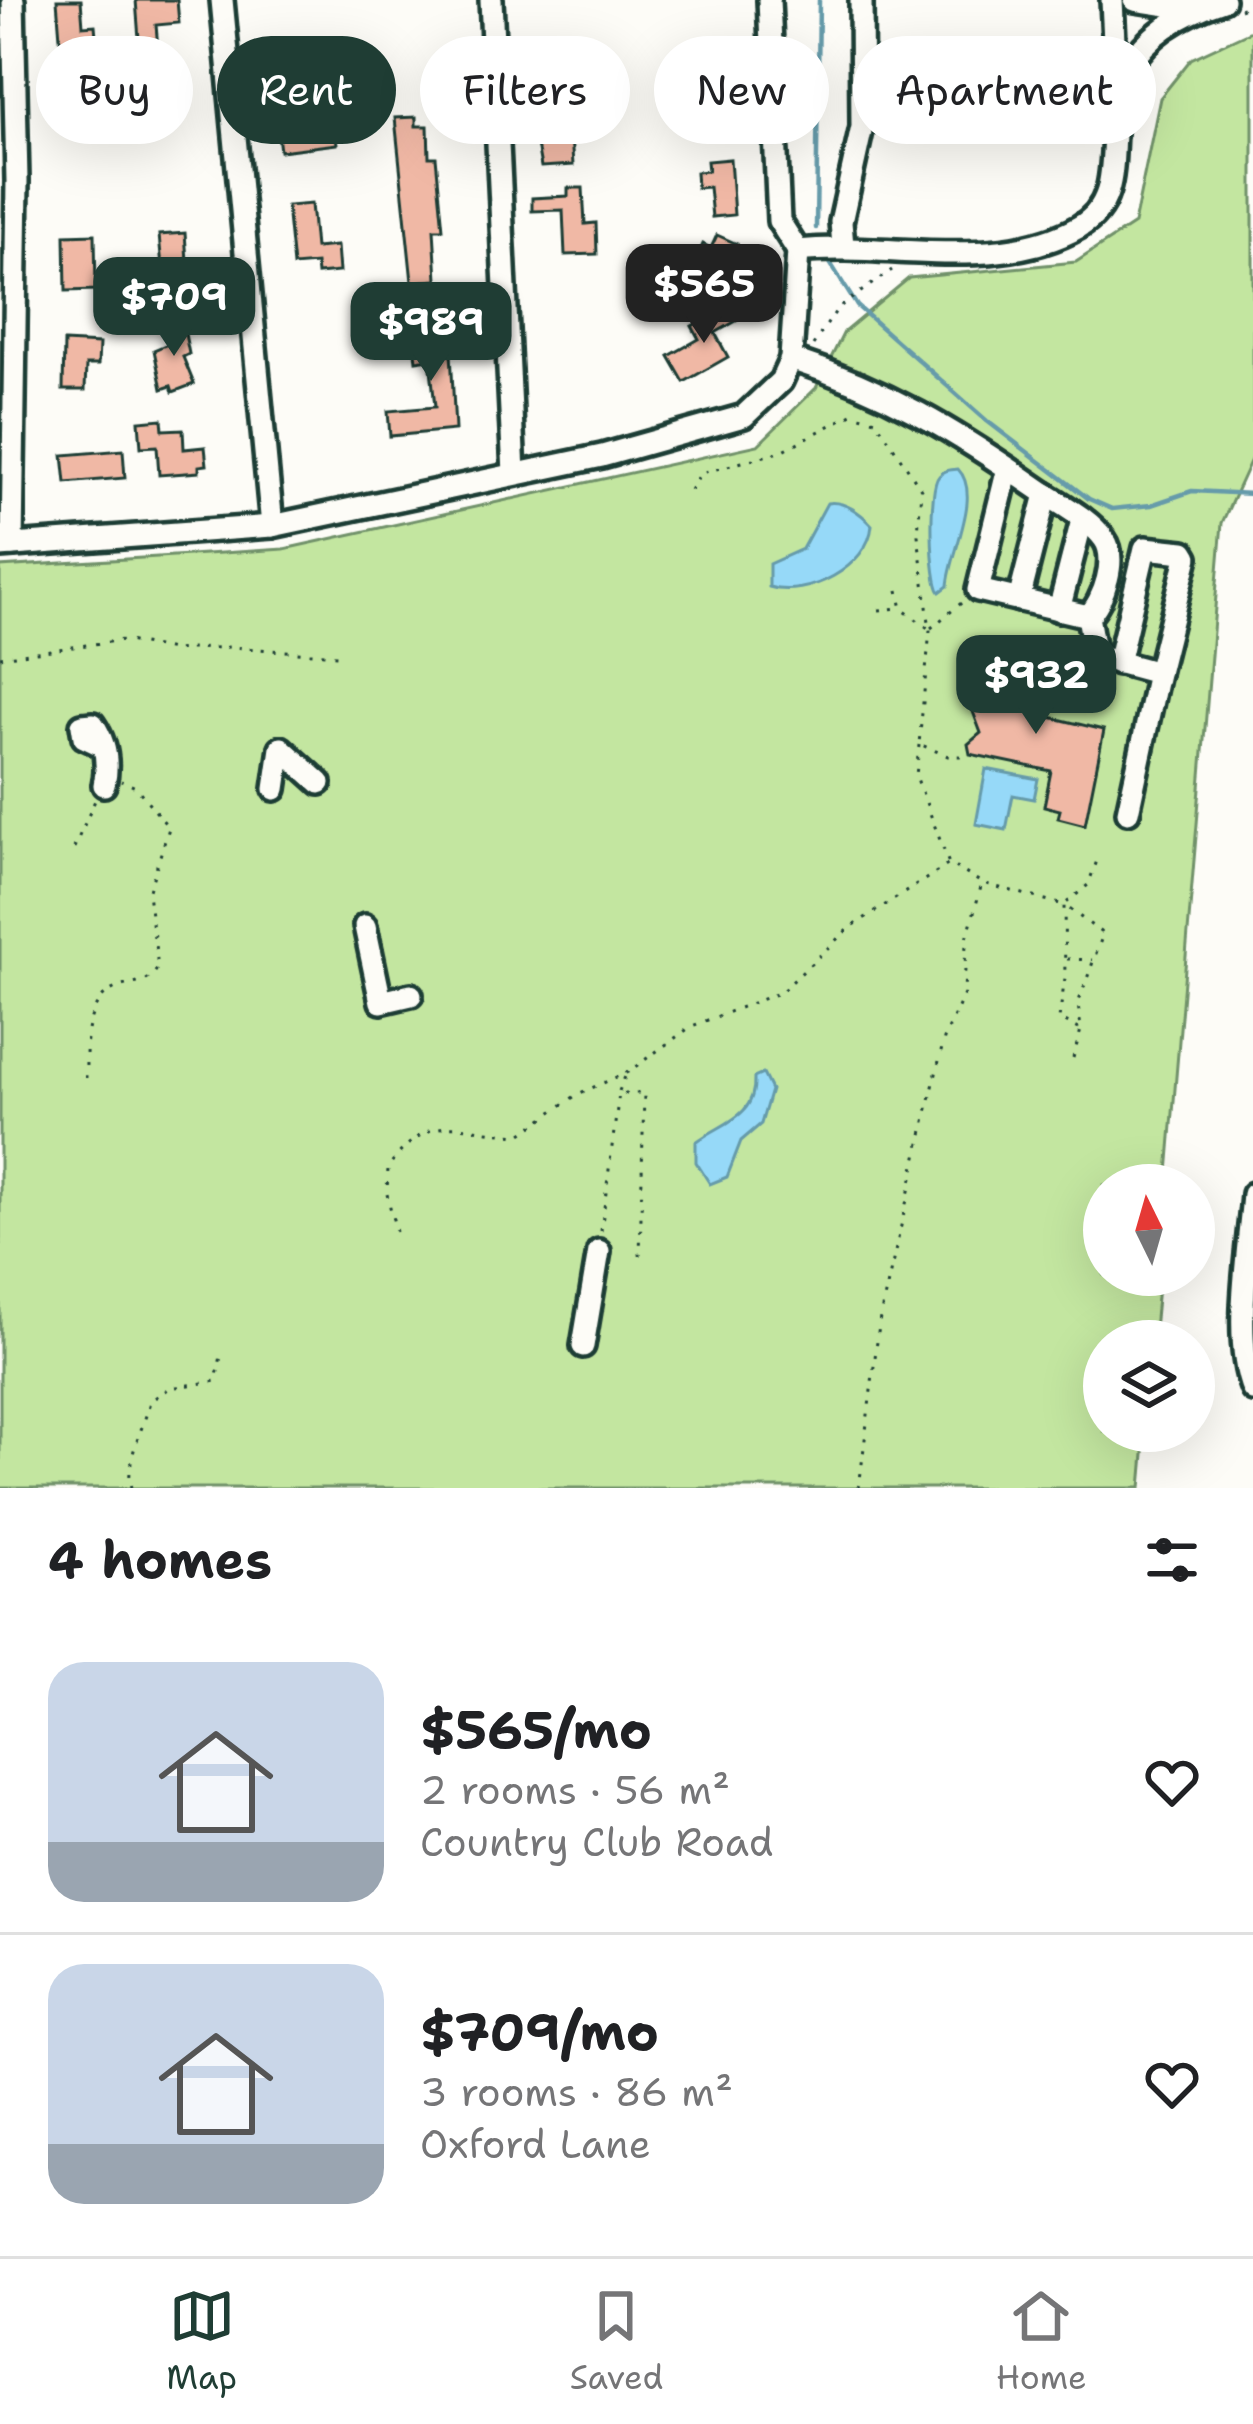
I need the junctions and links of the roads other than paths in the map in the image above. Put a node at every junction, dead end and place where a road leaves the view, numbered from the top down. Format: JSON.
{"nodes":[{"id":1,"x":13,"y":0,"type":"edge"},
{"id":2,"x":222,"y":0,"type":"edge"},
{"id":3,"x":491,"y":0,"type":"edge"},
{"id":4,"x":769,"y":0,"type":"edge"},
{"id":5,"x":861,"y":0,"type":"edge"},
{"id":6,"x":1112,"y":0,"type":"edge"},
{"id":7,"x":1136,"y":0,"type":"edge"},
{"id":8,"x":1226,"y":6,"type":"edge"},
{"id":9,"x":1194,"y":9,"type":"junction"},
{"id":10,"x":1114,"y":36,"type":"edge"},
{"id":11,"x":1152,"y":36,"type":"edge"},
{"id":12,"x":1112,"y":144,"type":"edge"},
{"id":13,"x":843,"y":246,"type":"junction"},
{"id":14,"x":798,"y":251,"type":"junction"},
{"id":15,"x":791,"y":359,"type":"junction"},
{"id":16,"x":1009,"y":468,"type":"junction"},
{"id":17,"x":514,"y":473,"type":"junction"},
{"id":18,"x":1046,"y":494,"type":"junction"},
{"id":19,"x":1082,"y":520,"type":"junction"},
{"id":20,"x":272,"y":526,"type":"junction"},
{"id":21,"x":6,"y":545,"type":"edge"},
{"id":22,"x":1018,"y":600,"type":"junction"},
{"id":23,"x":1059,"y":610,"type":"junction"},
{"id":24,"x":1088,"y":616,"type":"junction"},
{"id":25,"x":1118,"y":663,"type":"junction"},
{"id":26,"x":1158,"y":673,"type":"junction"},
{"id":27,"x":129,"y":782,"type":"road end"},
{"id":28,"x":320,"y":783,"type":"dead end"},
{"id":29,"x":104,"y":785,"type":"road end"},
{"id":30,"x":275,"y":789,"type":"dead end"},
{"id":31,"x":1128,"y":812,"type":"dead end"},
{"id":32,"x":365,"y":926,"type":"dead end"},
{"id":33,"x":411,"y":995,"type":"dead end"},
{"id":34,"x":1253,"y":1194,"type":"edge"},
{"id":35,"x":599,"y":1251,"type":"road end"},
{"id":36,"x":583,"y":1346,"type":"dead end"},
{"id":37,"x":1253,"y":1390,"type":"edge"}],
"edges":[{"from":1,"to":21,"type":"street"},
{"from":2,"to":20,"type":"street"},
{"from":3,"to":17,"type":"street"},
{"from":4,"to":14,"type":"street"},
{"from":5,"to":13,"type":"street"},
{"from":6,"to":10,"type":"street"},
{"from":7,"to":9,"type":"street"},
{"from":8,"to":9,"type":"street"},
{"from":9,"to":11,"type":"street"},
{"from":12,"to":13,"type":"street"},
{"from":13,"to":14,"type":"street"},
{"from":14,"to":15,"type":"street"},
{"from":15,"to":16,"type":"street"},
{"from":15,"to":17,"type":"street"},
{"from":16,"to":18,"type":"street"},
{"from":16,"to":22,"type":"street"},
{"from":17,"to":20,"type":"street"},
{"from":18,"to":19,"type":"street"},
{"from":18,"to":22,"type":"street"},
{"from":19,"to":23,"type":"street"},
{"from":19,"to":24,"type":"street"},
{"from":20,"to":21,"type":"street"},
{"from":22,"to":23,"type":"street"},
{"from":23,"to":24,"type":"street"},
{"from":24,"to":25,"type":"street"},
{"from":25,"to":26,"type":"street"},
{"from":25,"to":26,"type":"street"},
{"from":26,"to":31,"type":"street"},
{"from":27,"to":29,"type":"street"},
{"from":28,"to":30,"type":"street"},
{"from":32,"to":33,"type":"street"},
{"from":34,"to":37,"type":"street"},
{"from":35,"to":36,"type":"street"}]}
